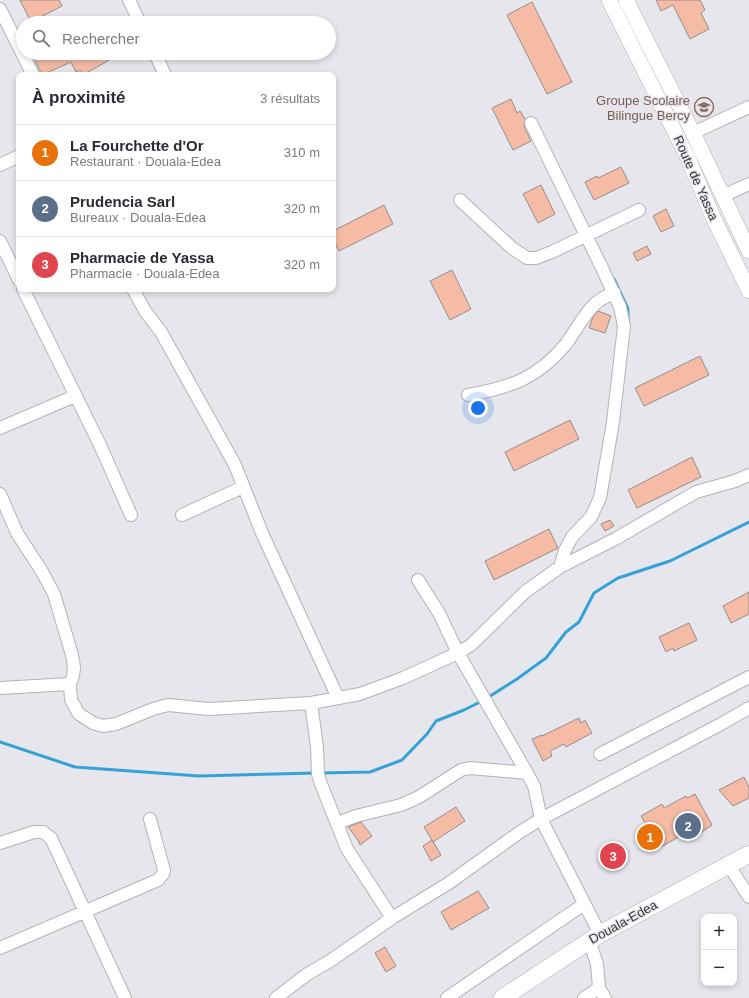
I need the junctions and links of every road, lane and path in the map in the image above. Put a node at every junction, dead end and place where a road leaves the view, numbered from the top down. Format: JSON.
{"nodes":[{"id":1,"x":129,"y":0,"type":"edge"},
{"id":2,"x":609,"y":0,"type":"edge"},
{"id":3,"x":626,"y":0,"type":"edge"},
{"id":4,"x":0,"y":9,"type":"edge"},
{"id":5,"x":137,"y":16,"type":"edge"},
{"id":6,"x":16,"y":41,"type":"edge"},
{"id":7,"x":26,"y":60,"type":"edge"},
{"id":8,"x":158,"y":60,"type":"edge"},
{"id":9,"x":32,"y":72,"type":"edge"},
{"id":10,"x":164,"y":72,"type":"edge"},
{"id":11,"x":749,"y":107,"type":"edge"},
{"id":12,"x":531,"y":123,"type":"dead end"},
{"id":13,"x":693,"y":133,"type":"junction"},
{"id":14,"x":16,"y":157,"type":"edge"},
{"id":15,"x":0,"y":165,"type":"edge"},
{"id":16,"x":714,"y":176,"type":"junction"},
{"id":17,"x":698,"y":182,"type":"junction"},
{"id":18,"x":749,"y":184,"type":"edge"},
{"id":19,"x":723,"y":196,"type":"junction"},
{"id":20,"x":460,"y":200,"type":"dead end"},
{"id":21,"x":640,"y":210,"type":"dead end"},
{"id":22,"x":586,"y":236,"type":"junction"},
{"id":23,"x":0,"y":241,"type":"edge"},
{"id":24,"x":749,"y":251,"type":"edge"},
{"id":25,"x":16,"y":274,"type":"edge"},
{"id":26,"x":749,"y":291,"type":"edge"},
{"id":27,"x":24,"y":292,"type":"edge"},
{"id":28,"x":135,"y":292,"type":"edge"},
{"id":29,"x":614,"y":292,"type":"junction"},
{"id":30,"x":468,"y":395,"type":"dead end"},
{"id":31,"x":75,"y":396,"type":"junction"},
{"id":32,"x":0,"y":428,"type":"edge"},
{"id":33,"x":749,"y":475,"type":"edge"},
{"id":34,"x":243,"y":486,"type":"junction"},
{"id":35,"x":0,"y":494,"type":"edge"},
{"id":36,"x":131,"y":515,"type":"dead end"},
{"id":37,"x":182,"y":515,"type":"dead end"},
{"id":38,"x":560,"y":567,"type":"junction"},
{"id":39,"x":418,"y":580,"type":"dead end"},
{"id":40,"x":458,"y":653,"type":"junction"},
{"id":41,"x":749,"y":677,"type":"edge"},
{"id":42,"x":70,"y":684,"type":"junction"},
{"id":43,"x":0,"y":688,"type":"edge"},
{"id":44,"x":338,"y":698,"type":"junction"},
{"id":45,"x":311,"y":703,"type":"junction"},
{"id":46,"x":749,"y":708,"type":"edge"},
{"id":47,"x":600,"y":754,"type":"dead end"},
{"id":48,"x":527,"y":773,"type":"junction"},
{"id":49,"x":150,"y":819,"type":"dead end"},
{"id":50,"x":541,"y":819,"type":"junction"},
{"id":51,"x":338,"y":823,"type":"junction"},
{"id":52,"x":0,"y":842,"type":"edge"},
{"id":53,"x":749,"y":854,"type":"edge"},
{"id":54,"x":728,"y":864,"type":"junction"},
{"id":55,"x":748,"y":892,"type":"edge"},
{"id":56,"x":584,"y":904,"type":"junction"},
{"id":57,"x":86,"y":911,"type":"junction"},
{"id":58,"x":392,"y":918,"type":"junction"},
{"id":59,"x":594,"y":937,"type":"junction"},
{"id":60,"x":0,"y":948,"type":"edge"},
{"id":61,"x":602,"y":993,"type":"edge"},
{"id":62,"x":126,"y":998,"type":"edge"},
{"id":63,"x":276,"y":998,"type":"edge"},
{"id":64,"x":447,"y":998,"type":"edge"},
{"id":65,"x":502,"y":998,"type":"edge"},
{"id":66,"x":584,"y":998,"type":"edge"}],
"edges":[{"from":1,"to":5,"type":"street"},
{"from":2,"to":17,"type":"main road","name":"Route de Yassa"},
{"from":3,"to":13,"type":"main road","name":"Route de Yassa"},
{"from":4,"to":6,"type":"street"},
{"from":7,"to":9,"type":"street"},
{"from":8,"to":10,"type":"street"},
{"from":11,"to":13,"type":"street"},
{"from":12,"to":22,"type":"street"},
{"from":13,"to":16,"type":"main road","name":"Route de Yassa"},
{"from":14,"to":15,"type":"street"},
{"from":16,"to":17,"type":"main road"},
{"from":16,"to":19,"type":"main road","name":"Route de Yassa"},
{"from":17,"to":26,"type":"main road","name":"Route de Yassa"},
{"from":18,"to":19,"type":"street"},
{"from":19,"to":24,"type":"main road","name":"Route de Yassa"},
{"from":20,"to":22,"type":"street"},
{"from":21,"to":22,"type":"street"},
{"from":22,"to":29,"type":"street"},
{"from":23,"to":25,"type":"street"},
{"from":27,"to":31,"type":"street"},
{"from":28,"to":34,"type":"street"},
{"from":29,"to":30,"type":"street"},
{"from":29,"to":38,"type":"street"},
{"from":31,"to":32,"type":"street"},
{"from":31,"to":36,"type":"street"},
{"from":33,"to":38,"type":"street"},
{"from":34,"to":37,"type":"street"},
{"from":34,"to":44,"type":"street"},
{"from":35,"to":42,"type":"street"},
{"from":38,"to":40,"type":"street"},
{"from":39,"to":40,"type":"street"},
{"from":40,"to":44,"type":"street"},
{"from":40,"to":48,"type":"street"},
{"from":41,"to":47,"type":"street"},
{"from":42,"to":43,"type":"street"},
{"from":42,"to":45,"type":"street"},
{"from":44,"to":45,"type":"street"},
{"from":45,"to":51,"type":"street"},
{"from":46,"to":50,"type":"street"},
{"from":48,"to":50,"type":"street"},
{"from":48,"to":51,"type":"street"},
{"from":49,"to":57,"type":"street"},
{"from":50,"to":56,"type":"street"},
{"from":50,"to":58,"type":"street"},
{"from":51,"to":58,"type":"street"},
{"from":52,"to":57,"type":"street"},
{"from":53,"to":54,"type":"highway","name":"Douala-Edea"},
{"from":54,"to":55,"type":"street"},
{"from":54,"to":59,"type":"highway","name":"Douala-Edea"},
{"from":56,"to":59,"type":"street"},
{"from":56,"to":64,"type":"street"},
{"from":57,"to":60,"type":"street"},
{"from":57,"to":62,"type":"street"},
{"from":58,"to":63,"type":"street"},
{"from":59,"to":61,"type":"street"},
{"from":59,"to":65,"type":"highway","name":"Douala-Edea"},
{"from":61,"to":66,"type":"street"}]}
